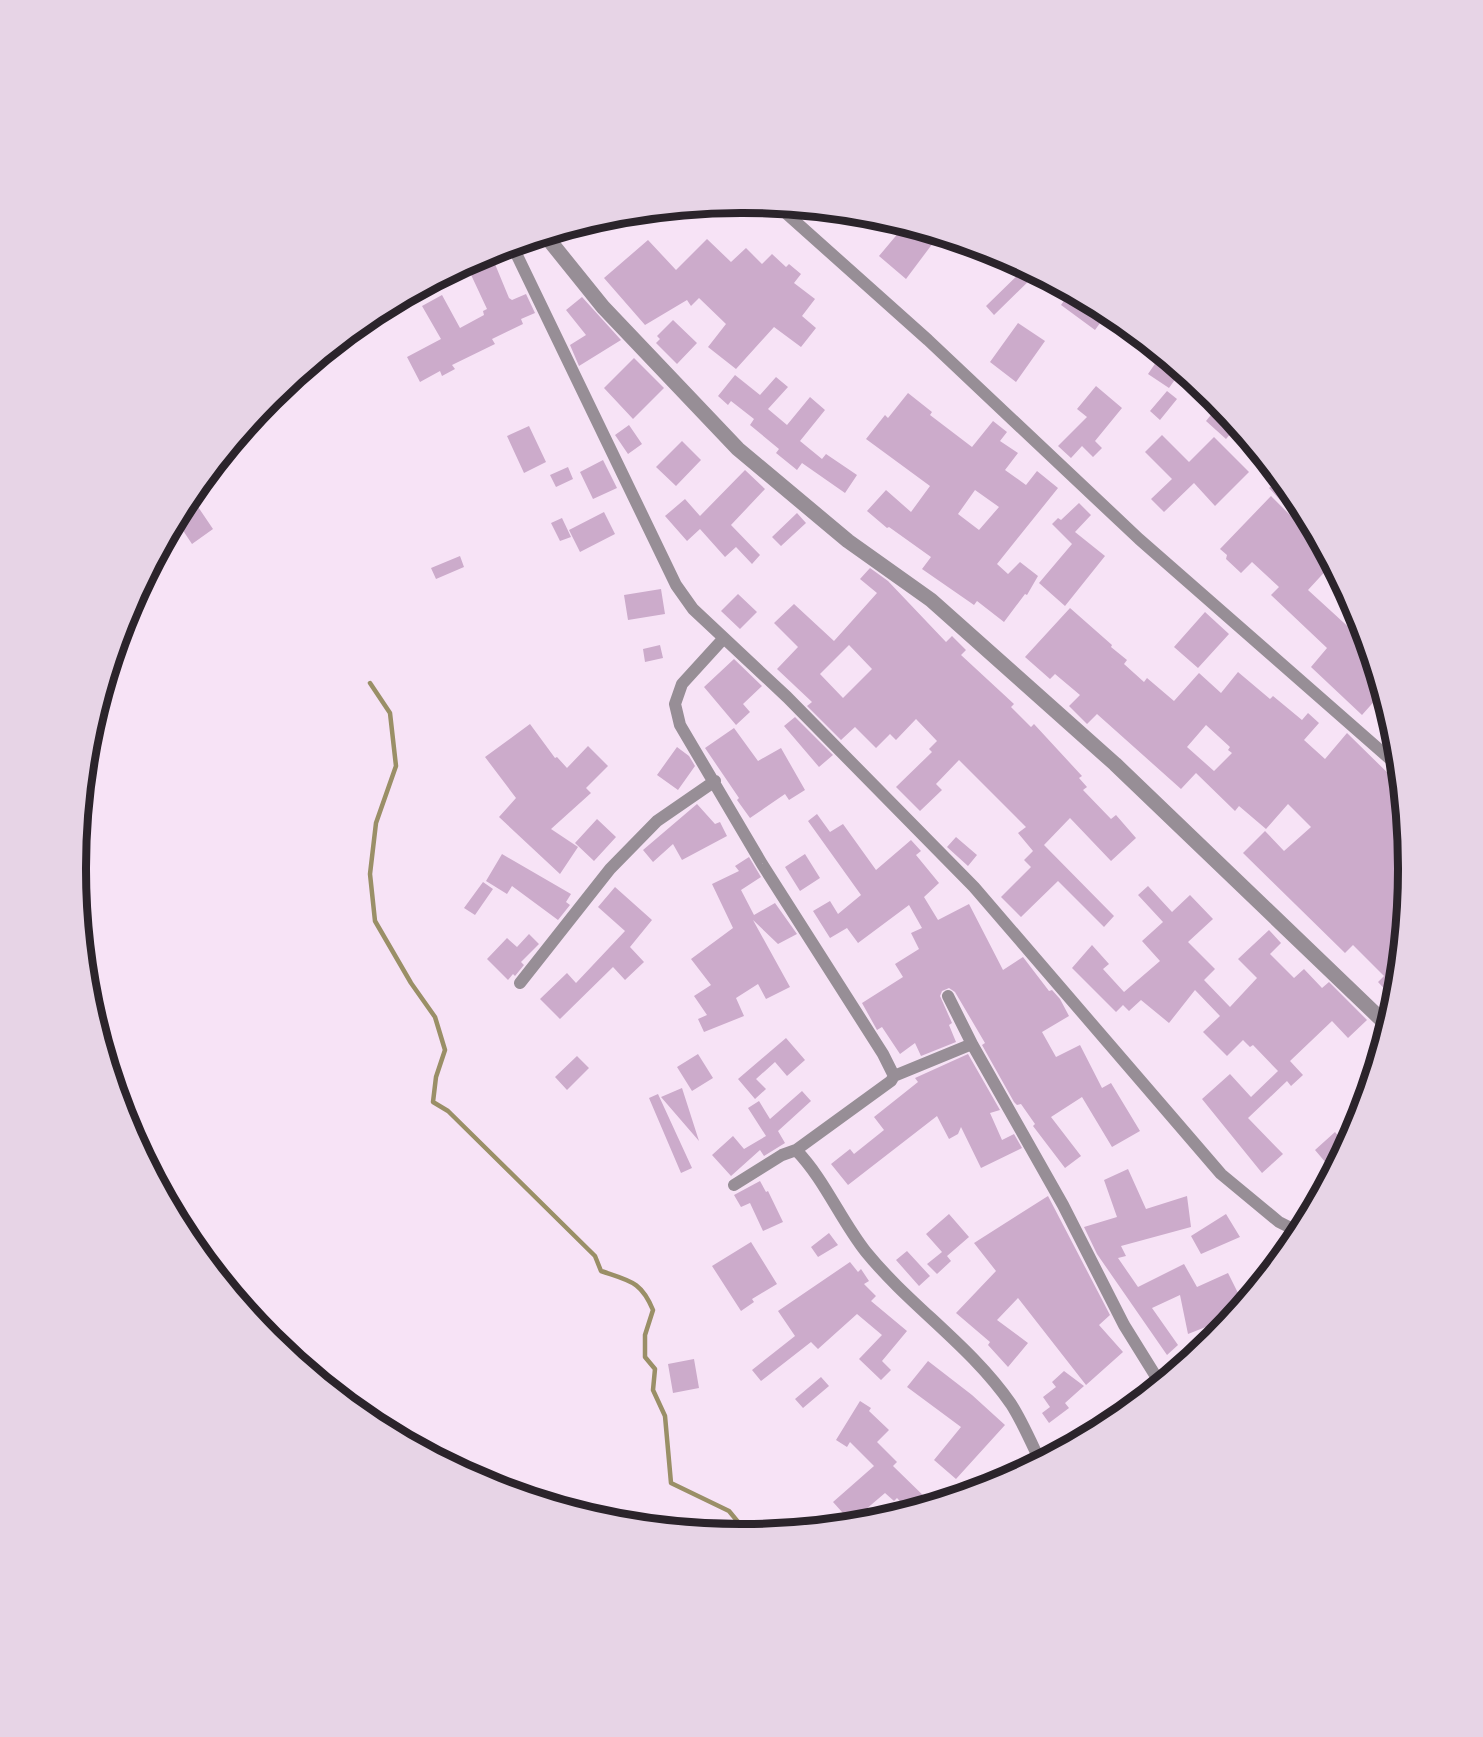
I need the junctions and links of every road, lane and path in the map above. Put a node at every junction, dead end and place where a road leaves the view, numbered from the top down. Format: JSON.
{"nodes":[{"id":1,"x":787,"y":214,"type":"edge"},
{"id":2,"x":550,"y":241,"type":"edge"},
{"id":3,"x":516,"y":253,"type":"edge"},
{"id":4,"x":723,"y":639,"type":"junction"},
{"id":5,"x":1388,"y":757,"type":"edge"},
{"id":6,"x":715,"y":782,"type":"junction"},
{"id":7,"x":520,"y":982,"type":"dead end"},
{"id":8,"x":948,"y":996,"type":"dead end"},
{"id":9,"x":1380,"y":1018,"type":"edge"},
{"id":10,"x":972,"y":1044,"type":"junction"},
{"id":11,"x":894,"y":1076,"type":"junction"},
{"id":12,"x":796,"y":1150,"type":"junction"},
{"id":13,"x":734,"y":1185,"type":"dead end"},
{"id":14,"x":1290,"y":1228,"type":"edge"},
{"id":15,"x":1156,"y":1377,"type":"edge"},
{"id":16,"x":1037,"y":1454,"type":"edge"}],
"edges":[{"from":1,"to":5,"type":"street"},
{"from":2,"to":9,"type":"street"},
{"from":3,"to":4,"type":"street"},
{"from":4,"to":6,"type":"street"},
{"from":4,"to":14,"type":"street"},
{"from":6,"to":7,"type":"street"},
{"from":6,"to":11,"type":"street"},
{"from":8,"to":10,"type":"street"},
{"from":10,"to":11,"type":"street"},
{"from":10,"to":15,"type":"street"},
{"from":11,"to":12,"type":"street"},
{"from":12,"to":13,"type":"street"},
{"from":12,"to":16,"type":"street"}]}
